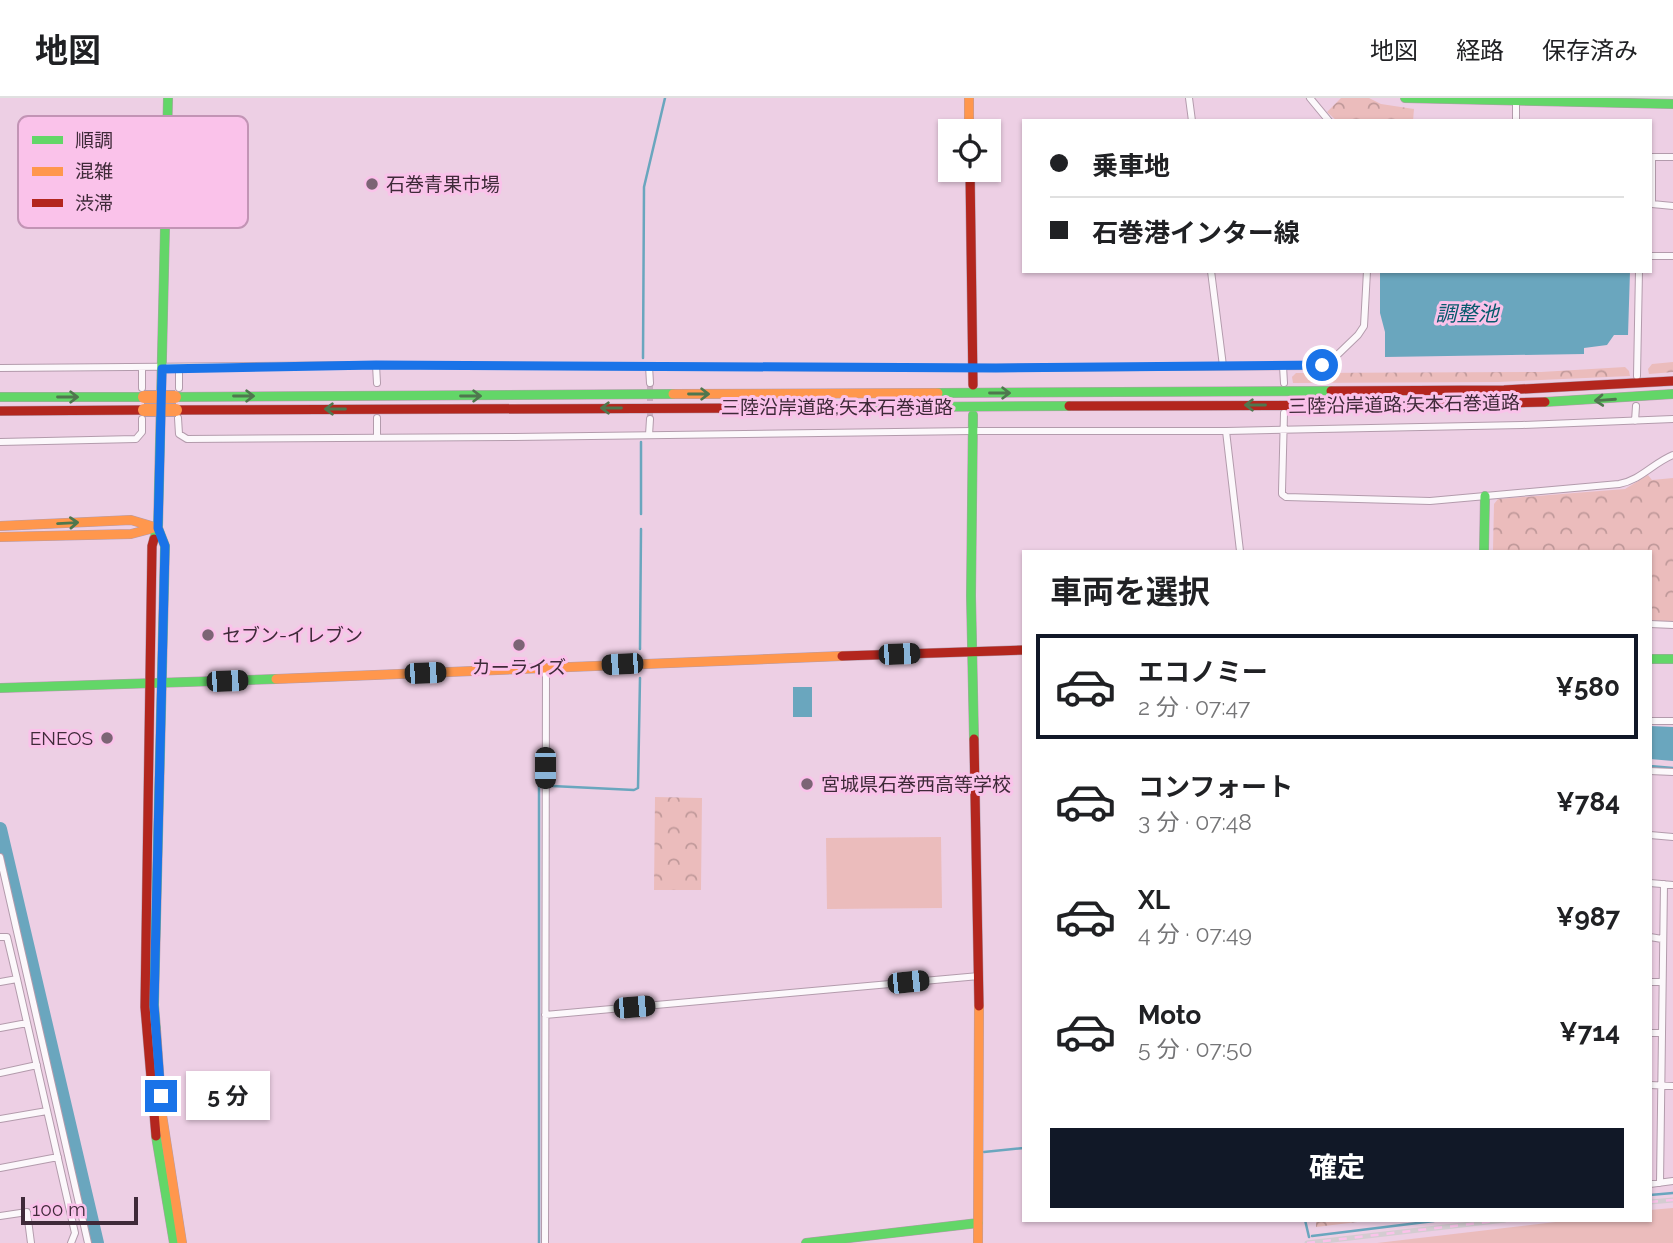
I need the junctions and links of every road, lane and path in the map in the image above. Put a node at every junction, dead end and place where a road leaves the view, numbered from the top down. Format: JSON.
{"nodes":[{"id":1,"x":168,"y":98,"type":"edge"},
{"id":2,"x":969,"y":98,"type":"edge"},
{"id":3,"x":1189,"y":98,"type":"edge"},
{"id":4,"x":1310,"y":98,"type":"edge"},
{"id":5,"x":1405,"y":98,"type":"edge"},
{"id":6,"x":1516,"y":99,"type":"edge"},
{"id":7,"x":1673,"y":103,"type":"edge"},
{"id":8,"x":168,"y":116,"type":"edge"},
{"id":9,"x":969,"y":119,"type":"edge"},
{"id":10,"x":1192,"y":119,"type":"edge"},
{"id":11,"x":1327,"y":119,"type":"edge"},
{"id":12,"x":1516,"y":119,"type":"edge"},
{"id":13,"x":1652,"y":157,"type":"edge"},
{"id":14,"x":1673,"y":157,"type":"edge"},
{"id":15,"x":970,"y":182,"type":"edge"},
{"id":16,"x":1652,"y":204,"type":"edge"},
{"id":17,"x":1673,"y":206,"type":"edge"},
{"id":18,"x":165,"y":228,"type":"edge"},
{"id":19,"x":1652,"y":256,"type":"edge"},
{"id":20,"x":1673,"y":256,"type":"edge"},
{"id":21,"x":1211,"y":273,"type":"edge"},
{"id":22,"x":1367,"y":273,"type":"edge"},
{"id":23,"x":1639,"y":273,"type":"edge"},
{"id":24,"x":376,"y":365,"type":"junction"},
{"id":25,"x":649,"y":366,"type":"junction"},
{"id":26,"x":1223,"y":366,"type":"junction"},
{"id":27,"x":1283,"y":366,"type":"junction"},
{"id":28,"x":0,"y":368,"type":"edge"},
{"id":29,"x":142,"y":368,"type":"junction"},
{"id":30,"x":179,"y":368,"type":"junction"},
{"id":31,"x":972,"y":368,"type":"junction"},
{"id":32,"x":162,"y":369,"type":"junction"},
{"id":33,"x":1637,"y":376,"type":"dead end"},
{"id":34,"x":1673,"y":381,"type":"edge"},
{"id":35,"x":377,"y":383,"type":"dead end"},
{"id":36,"x":650,"y":383,"type":"tunnel mouth"},
{"id":37,"x":1284,"y":383,"type":"dead end"},
{"id":38,"x":973,"y":386,"type":"dead end"},
{"id":39,"x":1673,"y":394,"type":"edge"},
{"id":40,"x":0,"y":397,"type":"edge"},
{"id":41,"x":143,"y":403,"type":"junction"},
{"id":42,"x":177,"y":403,"type":"junction"},
{"id":43,"x":1636,"y":406,"type":"dead end"},
{"id":44,"x":0,"y":413,"type":"edge"},
{"id":45,"x":1283,"y":413,"type":"dead end"},
{"id":46,"x":973,"y":415,"type":"dead end"},
{"id":47,"x":377,"y":418,"type":"dead end"},
{"id":48,"x":650,"y":419,"type":"tunnel mouth"},
{"id":49,"x":1673,"y":419,"type":"edge"},
{"id":50,"x":1636,"y":421,"type":"junction"},
{"id":51,"x":1283,"y":430,"type":"junction"},
{"id":52,"x":972,"y":431,"type":"junction"},
{"id":53,"x":1226,"y":431,"type":"junction"},
{"id":54,"x":649,"y":435,"type":"junction"},
{"id":55,"x":377,"y":437,"type":"junction"},
{"id":56,"x":0,"y":442,"type":"edge"},
{"id":57,"x":1673,"y":455,"type":"edge"},
{"id":58,"x":1485,"y":496,"type":"junction"},
{"id":59,"x":0,"y":526,"type":"edge"},
{"id":60,"x":158,"y":528,"type":"junction"},
{"id":61,"x":0,"y":537,"type":"edge"},
{"id":62,"x":1240,"y":550,"type":"edge"},
{"id":63,"x":1484,"y":550,"type":"edge"},
{"id":64,"x":1652,"y":624,"type":"edge"},
{"id":65,"x":1673,"y":625,"type":"edge"},
{"id":66,"x":1022,"y":650,"type":"edge"},
{"id":67,"x":971,"y":651,"type":"junction"},
{"id":68,"x":1652,"y":659,"type":"edge"},
{"id":69,"x":1673,"y":659,"type":"edge"},
{"id":70,"x":546,"y":667,"type":"junction"},
{"id":71,"x":155,"y":684,"type":"junction"},
{"id":72,"x":0,"y":688,"type":"edge"},
{"id":73,"x":1652,"y":721,"type":"edge"},
{"id":74,"x":1673,"y":722,"type":"edge"},
{"id":75,"x":1652,"y":771,"type":"edge"},
{"id":76,"x":1673,"y":772,"type":"edge"},
{"id":77,"x":1652,"y":835,"type":"edge"},
{"id":78,"x":1673,"y":836,"type":"edge"},
{"id":79,"x":0,"y":857,"type":"edge"},
{"id":80,"x":1652,"y":883,"type":"edge"},
{"id":81,"x":1664,"y":884,"type":"junction"},
{"id":82,"x":1673,"y":885,"type":"edge"},
{"id":83,"x":4,"y":888,"type":"edge"},
{"id":84,"x":0,"y":937,"type":"edge"},
{"id":85,"x":1652,"y":937,"type":"edge"},
{"id":86,"x":1662,"y":939,"type":"junction"},
{"id":87,"x":979,"y":975,"type":"junction"},
{"id":88,"x":17,"y":979,"type":"junction"},
{"id":89,"x":0,"y":982,"type":"edge"},
{"id":90,"x":1652,"y":982,"type":"edge"},
{"id":91,"x":1662,"y":982,"type":"junction"},
{"id":92,"x":545,"y":1015,"type":"junction"},
{"id":93,"x":27,"y":1023,"type":"junction"},
{"id":94,"x":0,"y":1028,"type":"edge"},
{"id":95,"x":1652,"y":1033,"type":"edge"},
{"id":96,"x":1661,"y":1033,"type":"junction"},
{"id":97,"x":37,"y":1065,"type":"junction"},
{"id":98,"x":0,"y":1073,"type":"edge"},
{"id":99,"x":1652,"y":1085,"type":"edge"},
{"id":100,"x":1661,"y":1085,"type":"junction"},
{"id":101,"x":1673,"y":1086,"type":"edge"},
{"id":102,"x":47,"y":1111,"type":"junction"},
{"id":103,"x":0,"y":1119,"type":"edge"},
{"id":104,"x":1652,"y":1136,"type":"edge"},
{"id":105,"x":1660,"y":1136,"type":"junction"},
{"id":106,"x":58,"y":1157,"type":"junction"},
{"id":107,"x":0,"y":1168,"type":"edge"},
{"id":108,"x":1673,"y":1181,"type":"edge"},
{"id":109,"x":1660,"y":1183,"type":"junction"},
{"id":110,"x":1652,"y":1184,"type":"edge"},
{"id":111,"x":0,"y":1216,"type":"edge"},
{"id":112,"x":978,"y":1223,"type":"junction"},
{"id":113,"x":31,"y":1243,"type":"edge"},
{"id":114,"x":71,"y":1243,"type":"edge"},
{"id":115,"x":88,"y":1243,"type":"edge"},
{"id":116,"x":174,"y":1243,"type":"edge"},
{"id":117,"x":182,"y":1243,"type":"edge"},
{"id":118,"x":545,"y":1243,"type":"edge"},
{"id":119,"x":806,"y":1243,"type":"edge"},
{"id":120,"x":978,"y":1243,"type":"edge"}],
"edges":[{"from":1,"to":8,"type":"main road"},
{"from":2,"to":9,"type":"main road"},
{"from":3,"to":10,"type":"street"},
{"from":4,"to":11,"type":"street"},
{"from":5,"to":6,"type":"main road"},
{"from":6,"to":7,"type":"main road"},
{"from":6,"to":12,"type":"street"},
{"from":13,"to":14,"type":"street"},
{"from":15,"to":31,"type":"main road"},
{"from":16,"to":17,"type":"street"},
{"from":18,"to":32,"type":"main road"},
{"from":19,"to":20,"type":"street"},
{"from":21,"to":26,"type":"street"},
{"from":22,"to":27,"type":"street"},
{"from":23,"to":33,"type":"street"},
{"from":24,"to":25,"type":"street"},
{"from":24,"to":30,"type":"street"},
{"from":24,"to":35,"type":"street"},
{"from":25,"to":31,"type":"street"},
{"from":25,"to":36,"type":"street"},
{"from":26,"to":27,"type":"street"},
{"from":26,"to":31,"type":"street"},
{"from":27,"to":37,"type":"street"},
{"from":28,"to":29,"type":"street"},
{"from":29,"to":32,"type":"street"},
{"from":29,"to":41,"type":"street"},
{"from":30,"to":32,"type":"street"},
{"from":30,"to":42,"type":"street"},
{"from":31,"to":38,"type":"main road"},
{"from":32,"to":60,"type":"main road"},
{"from":42,"to":34,"type":"main road","name":"三陸沿岸道路;矢本石巻道路","one_way":true},
{"from":39,"to":42,"type":"main road","name":"三陸沿岸道路;矢本石巻道路","one_way":true},
{"from":40,"to":41,"type":"main road","name":"三陸沿岸道路;矢本石巻道路","one_way":true},
{"from":41,"to":42,"type":"main road","name":"三陸沿岸道路;矢本石巻道路","bridge":true},
{"from":41,"to":44,"type":"main road","name":"三陸沿岸道路;矢本石巻道路"},
{"from":41,"to":56,"type":"street"},
{"from":42,"to":55,"type":"street"},
{"from":43,"to":50,"type":"street"},
{"from":45,"to":51,"type":"street"},
{"from":46,"to":52,"type":"main road"},
{"from":47,"to":55,"type":"street"},
{"from":48,"to":54,"type":"street"},
{"from":49,"to":50,"type":"street"},
{"from":50,"to":51,"type":"street"},
{"from":51,"to":53,"type":"street"},
{"from":51,"to":58,"type":"street"},
{"from":52,"to":53,"type":"street"},
{"from":52,"to":54,"type":"street"},
{"from":52,"to":67,"type":"main road"},
{"from":53,"to":62,"type":"street"},
{"from":54,"to":55,"type":"street"},
{"from":57,"to":58,"type":"street"},
{"from":58,"to":63,"type":"main road"},
{"from":59,"to":60,"type":"main road","one_way":true},
{"from":60,"to":61,"type":"main road"},
{"from":60,"to":71,"type":"main road"},
{"from":64,"to":65,"type":"street"},
{"from":66,"to":67,"type":"main road"},
{"from":67,"to":70,"type":"main road"},
{"from":67,"to":87,"type":"main road"},
{"from":68,"to":69,"type":"main road"},
{"from":70,"to":71,"type":"main road"},
{"from":70,"to":92,"type":"street"},
{"from":71,"to":72,"type":"main road"},
{"from":71,"to":116,"type":"main road"},
{"from":71,"to":117,"type":"main road"},
{"from":73,"to":74,"type":"street"},
{"from":75,"to":76,"type":"street"},
{"from":77,"to":78,"type":"street"},
{"from":79,"to":83,"type":"street"},
{"from":80,"to":81,"type":"street"},
{"from":81,"to":82,"type":"street"},
{"from":81,"to":86,"type":"street"},
{"from":83,"to":115,"type":"street"},
{"from":84,"to":88,"type":"street"},
{"from":85,"to":86,"type":"street"},
{"from":86,"to":91,"type":"street"},
{"from":87,"to":92,"type":"street"},
{"from":87,"to":112,"type":"main road"},
{"from":88,"to":89,"type":"street"},
{"from":88,"to":93,"type":"street"},
{"from":90,"to":91,"type":"street"},
{"from":91,"to":96,"type":"street"},
{"from":92,"to":118,"type":"street"},
{"from":93,"to":94,"type":"street"},
{"from":93,"to":97,"type":"street"},
{"from":95,"to":96,"type":"street"},
{"from":96,"to":100,"type":"street"},
{"from":97,"to":98,"type":"street"},
{"from":97,"to":102,"type":"street"},
{"from":99,"to":100,"type":"street"},
{"from":100,"to":101,"type":"street"},
{"from":100,"to":105,"type":"street"},
{"from":102,"to":103,"type":"street"},
{"from":102,"to":106,"type":"street"},
{"from":104,"to":105,"type":"street"},
{"from":105,"to":109,"type":"street"},
{"from":106,"to":107,"type":"street"},
{"from":106,"to":114,"type":"street"},
{"from":108,"to":109,"type":"street"},
{"from":109,"to":110,"type":"street"},
{"from":111,"to":113,"type":"street"},
{"from":112,"to":119,"type":"main road"},
{"from":112,"to":120,"type":"main road"}]}
